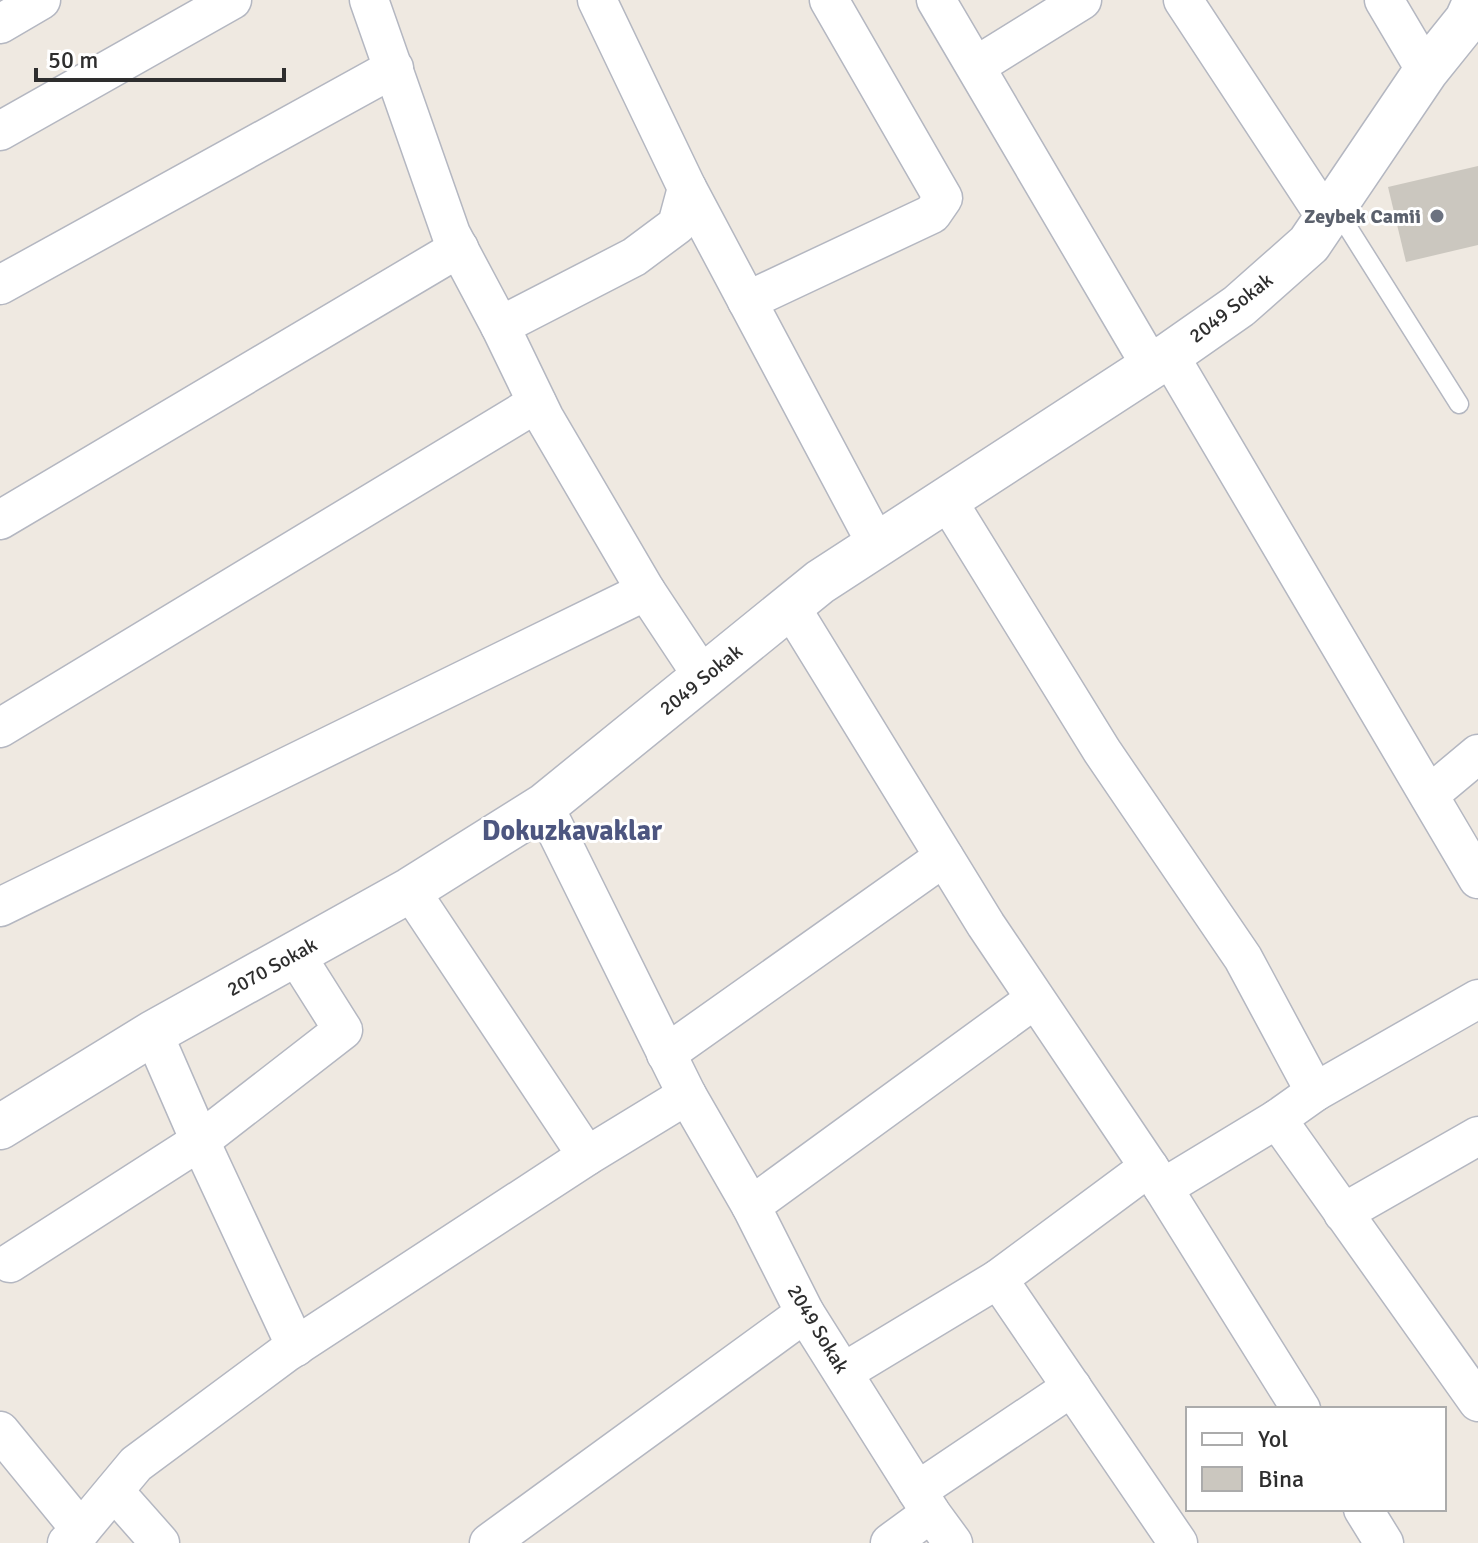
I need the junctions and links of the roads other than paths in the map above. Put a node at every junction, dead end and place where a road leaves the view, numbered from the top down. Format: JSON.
{"nodes":[{"id":1,"x":41,"y":0,"type":"edge"},
{"id":2,"x":232,"y":0,"type":"edge"},
{"id":3,"x":369,"y":0,"type":"edge"},
{"id":4,"x":597,"y":0,"type":"edge"},
{"id":5,"x":829,"y":0,"type":"edge"},
{"id":6,"x":936,"y":0,"type":"edge"},
{"id":7,"x":1082,"y":0,"type":"edge"},
{"id":8,"x":1183,"y":0,"type":"edge"},
{"id":9,"x":1384,"y":0,"type":"edge"},
{"id":10,"x":1474,"y":19,"type":"edge"},
{"id":11,"x":0,"y":24,"type":"edge"},
{"id":12,"x":976,"y":66,"type":"junction"},
{"id":13,"x":394,"y":68,"type":"junction"},
{"id":14,"x":1426,"y":71,"type":"junction"},
{"id":15,"x":0,"y":131,"type":"edge"},
{"id":16,"x":687,"y":188,"type":"junction"},
{"id":17,"x":1331,"y":213,"type":"junction"},
{"id":18,"x":459,"y":248,"type":"junction"},
{"id":19,"x":0,"y":285,"type":"edge"},
{"id":20,"x":747,"y":301,"type":"junction"},
{"id":21,"x":500,"y":326,"type":"junction"},
{"id":22,"x":1160,"y":360,"type":"junction"},
{"id":23,"x":537,"y":403,"type":"junction"},
{"id":24,"x":1459,"y":404,"type":"dead end"},
{"id":25,"x":947,"y":500,"type":"junction"},
{"id":26,"x":0,"y":520,"type":"edge"},
{"id":27,"x":877,"y":545,"type":"junction"},
{"id":28,"x":646,"y":591,"type":"junction"},
{"id":29,"x":790,"y":606,"type":"junction"},
{"id":30,"x":703,"y":677,"type":"junction"},
{"id":31,"x":0,"y":728,"type":"edge"},
{"id":32,"x":1478,"y":754,"type":"edge"},
{"id":33,"x":1429,"y":795,"type":"junction"},
{"id":34,"x":544,"y":806,"type":"junction"},
{"id":35,"x":944,"y":857,"type":"junction"},
{"id":36,"x":1478,"y":879,"type":"edge"},
{"id":37,"x":410,"y":890,"type":"junction"},
{"id":38,"x":0,"y":907,"type":"edge"},
{"id":39,"x":295,"y":954,"type":"junction"},
{"id":40,"x":1035,"y":999,"type":"junction"},
{"id":41,"x":1478,"y":999,"type":"edge"},
{"id":42,"x":153,"y":1033,"type":"junction"},
{"id":43,"x":666,"y":1054,"type":"junction"},
{"id":44,"x":1315,"y":1092,"type":"junction"},
{"id":45,"x":687,"y":1095,"type":"junction"},
{"id":46,"x":1277,"y":1119,"type":"junction"},
{"id":47,"x":0,"y":1127,"type":"edge"},
{"id":48,"x":1478,"y":1136,"type":"edge"},
{"id":49,"x":200,"y":1141,"type":"junction"},
{"id":50,"x":587,"y":1156,"type":"junction"},
{"id":51,"x":1156,"y":1178,"type":"junction"},
{"id":52,"x":751,"y":1206,"type":"junction"},
{"id":53,"x":1343,"y":1213,"type":"junction"},
{"id":54,"x":10,"y":1263,"type":"dead end"},
{"id":55,"x":998,"y":1279,"type":"junction"},
{"id":56,"x":805,"y":1313,"type":"junction"},
{"id":57,"x":296,"y":1347,"type":"junction"},
{"id":58,"x":844,"y":1372,"type":"junction"},
{"id":59,"x":1072,"y":1387,"type":"junction"},
{"id":60,"x":1478,"y":1402,"type":"edge"},
{"id":61,"x":1300,"y":1407,"type":"edge"},
{"id":62,"x":0,"y":1431,"type":"edge"},
{"id":63,"x":114,"y":1491,"type":"junction"},
{"id":64,"x":924,"y":1502,"type":"junction"},
{"id":65,"x":1364,"y":1511,"type":"edge"},
{"id":66,"x":74,"y":1536,"type":"edge"},
{"id":67,"x":160,"y":1543,"type":"edge"},
{"id":68,"x":489,"y":1543,"type":"edge"},
{"id":69,"x":890,"y":1543,"type":"edge"},
{"id":70,"x":953,"y":1543,"type":"edge"},
{"id":71,"x":1178,"y":1543,"type":"edge"},
{"id":72,"x":1384,"y":1543,"type":"edge"}],
"edges":[{"from":1,"to":11,"type":"street"},
{"from":2,"to":15,"type":"street"},
{"from":3,"to":13,"type":"street"},
{"from":4,"to":16,"type":"street"},
{"from":5,"to":20,"type":"street"},
{"from":6,"to":12,"type":"street"},
{"from":7,"to":12,"type":"street"},
{"from":8,"to":17,"type":"street"},
{"from":9,"to":14,"type":"street"},
{"from":10,"to":14,"type":"street","name":"2049 Sokak"},
{"from":12,"to":22,"type":"street"},
{"from":13,"to":18,"type":"street"},
{"from":13,"to":19,"type":"street"},
{"from":14,"to":17,"type":"street","name":"2049 Sokak"},
{"from":16,"to":20,"type":"street"},
{"from":16,"to":21,"type":"street"},
{"from":17,"to":22,"type":"street","name":"2049 Sokak"},
{"from":17,"to":24,"type":"lane"},
{"from":18,"to":21,"type":"street"},
{"from":18,"to":26,"type":"street"},
{"from":20,"to":27,"type":"street"},
{"from":21,"to":23,"type":"street"},
{"from":22,"to":25,"type":"street","name":"2049 Sokak"},
{"from":22,"to":33,"type":"street"},
{"from":23,"to":28,"type":"street"},
{"from":23,"to":31,"type":"street"},
{"from":25,"to":27,"type":"street","name":"2049 Sokak"},
{"from":25,"to":44,"type":"street"},
{"from":27,"to":29,"type":"street","name":"2049 Sokak"},
{"from":28,"to":30,"type":"street"},
{"from":28,"to":38,"type":"street"},
{"from":29,"to":30,"type":"street","name":"2049 Sokak"},
{"from":29,"to":35,"type":"street"},
{"from":30,"to":34,"type":"street","name":"2049 Sokak"},
{"from":32,"to":33,"type":"street"},
{"from":33,"to":36,"type":"street"},
{"from":34,"to":37,"type":"street","name":"2070 Sokak"},
{"from":34,"to":43,"type":"street","name":"2049 Sokak"},
{"from":35,"to":40,"type":"street"},
{"from":35,"to":43,"type":"street"},
{"from":37,"to":39,"type":"street","name":"2070 Sokak"},
{"from":37,"to":50,"type":"street"},
{"from":39,"to":42,"type":"street","name":"2070 Sokak"},
{"from":39,"to":49,"type":"street"},
{"from":40,"to":51,"type":"street"},
{"from":40,"to":52,"type":"street"},
{"from":41,"to":44,"type":"street"},
{"from":42,"to":47,"type":"street","name":"2070 Sokak"},
{"from":42,"to":49,"type":"street"},
{"from":43,"to":45,"type":"street","name":"2049 Sokak"},
{"from":44,"to":46,"type":"street"},
{"from":45,"to":50,"type":"street"},
{"from":45,"to":52,"type":"street","name":"2049 Sokak"},
{"from":46,"to":51,"type":"street"},
{"from":46,"to":53,"type":"street"},
{"from":48,"to":53,"type":"street"},
{"from":49,"to":54,"type":"street"},
{"from":49,"to":57,"type":"street"},
{"from":50,"to":57,"type":"street"},
{"from":51,"to":55,"type":"street"},
{"from":51,"to":61,"type":"street"},
{"from":52,"to":56,"type":"street","name":"2049 Sokak"},
{"from":53,"to":60,"type":"street"},
{"from":55,"to":58,"type":"street"},
{"from":55,"to":59,"type":"street"},
{"from":56,"to":58,"type":"street","name":"2049 Sokak"},
{"from":56,"to":68,"type":"street"},
{"from":57,"to":63,"type":"street"},
{"from":58,"to":64,"type":"street","name":"2049 Sokak"},
{"from":59,"to":64,"type":"street"},
{"from":59,"to":71,"type":"street"},
{"from":62,"to":66,"type":"street"},
{"from":63,"to":66,"type":"street"},
{"from":63,"to":67,"type":"street"},
{"from":64,"to":69,"type":"street"},
{"from":64,"to":70,"type":"street","name":"2049 Sokak"},
{"from":65,"to":72,"type":"street"}]}
